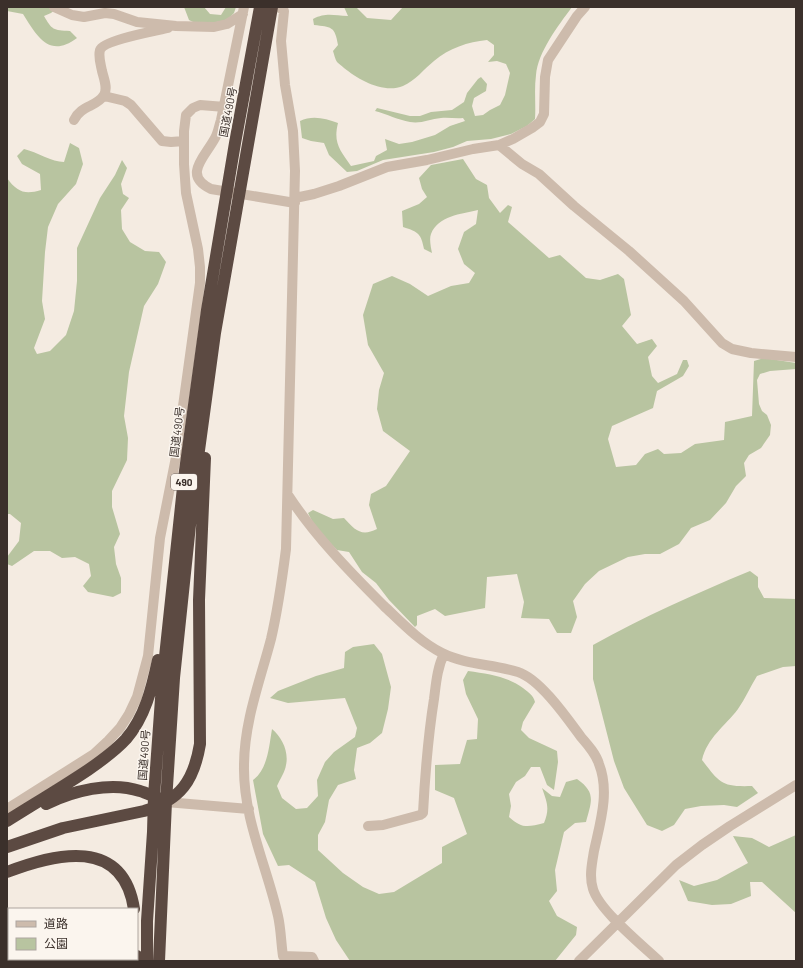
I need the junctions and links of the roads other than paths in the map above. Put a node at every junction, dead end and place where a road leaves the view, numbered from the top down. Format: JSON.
{"nodes":[{"id":1,"x":54,"y":7,"type":"edge"},
{"id":2,"x":260,"y":7,"type":"edge"},
{"id":3,"x":272,"y":7,"type":"edge"},
{"id":4,"x":279,"y":7,"type":"edge"},
{"id":5,"x":585,"y":7,"type":"edge"},
{"id":6,"x":243,"y":10,"type":"edge"},
{"id":7,"x":176,"y":26,"type":"junction"},
{"id":8,"x":104,"y":96,"type":"junction"},
{"id":9,"x":225,"y":107,"type":"junction"},
{"id":10,"x":74,"y":120,"type":"dead end"},
{"id":11,"x":184,"y":141,"type":"junction"},
{"id":12,"x":499,"y":145,"type":"junction"},
{"id":13,"x":233,"y":194,"type":"junction"},
{"id":14,"x":295,"y":200,"type":"junction"},
{"id":15,"x":796,"y":357,"type":"edge"},
{"id":16,"x":207,"y":389,"type":"junction"},
{"id":17,"x":288,"y":495,"type":"junction"},
{"id":18,"x":170,"y":607,"type":"junction"},
{"id":19,"x":444,"y":654,"type":"junction"},
{"id":20,"x":796,"y":785,"type":"edge"},
{"id":21,"x":154,"y":796,"type":"junction"},
{"id":22,"x":166,"y":802,"type":"junction"},
{"id":23,"x":7,"y":809,"type":"edge"},
{"id":24,"x":248,"y":809,"type":"junction"},
{"id":25,"x":7,"y":822,"type":"edge"},
{"id":26,"x":368,"y":826,"type":"dead end"},
{"id":27,"x":7,"y":847,"type":"edge"},
{"id":28,"x":7,"y":872,"type":"edge"},
{"id":29,"x":134,"y":908,"type":"edge"},
{"id":30,"x":618,"y":923,"type":"junction"},
{"id":31,"x":147,"y":961,"type":"edge"},
{"id":32,"x":159,"y":961,"type":"edge"},
{"id":33,"x":314,"y":961,"type":"edge"},
{"id":34,"x":579,"y":961,"type":"edge"},
{"id":35,"x":659,"y":961,"type":"edge"}],
"edges":[{"from":1,"to":7,"type":"street"},
{"from":2,"to":13,"type":"highway","name":"国道490号","number":"490"},
{"from":3,"to":13,"type":"highway","name":"国道490号","number":"490"},
{"from":4,"to":14,"type":"street"},
{"from":5,"to":12,"type":"street"},
{"from":6,"to":7,"type":"street"},
{"from":6,"to":9,"type":"street"},
{"from":7,"to":8,"type":"street"},
{"from":8,"to":10,"type":"street"},
{"from":8,"to":11,"type":"street"},
{"from":9,"to":11,"type":"street"},
{"from":9,"to":13,"type":"street"},
{"from":11,"to":23,"type":"street"},
{"from":12,"to":14,"type":"street"},
{"from":12,"to":15,"type":"street"},
{"from":13,"to":14,"type":"street"},
{"from":13,"to":16,"type":"highway","name":"国道490号","number":"490"},
{"from":13,"to":18,"type":"highway","name":"国道490号","number":"490"},
{"from":14,"to":17,"type":"street"},
{"from":16,"to":22,"type":"highway","name":"国道490号","number":"490"},
{"from":16,"to":27,"type":"highway"},
{"from":17,"to":19,"type":"street"},
{"from":17,"to":24,"type":"street"},
{"from":18,"to":21,"type":"highway","name":"国道490号","number":"490"},
{"from":18,"to":25,"type":"highway"},
{"from":19,"to":26,"type":"street"},
{"from":19,"to":30,"type":"street"},
{"from":20,"to":30,"type":"street"},
{"from":21,"to":22,"type":"highway"},
{"from":21,"to":25,"type":"highway"},
{"from":21,"to":31,"type":"highway","name":"国道490号","number":"490"},
{"from":22,"to":24,"type":"street"},
{"from":22,"to":32,"type":"highway","name":"国道490号","number":"490"},
{"from":24,"to":33,"type":"street"},
{"from":28,"to":29,"type":"highway"},
{"from":30,"to":34,"type":"street"},
{"from":30,"to":35,"type":"street"}]}
